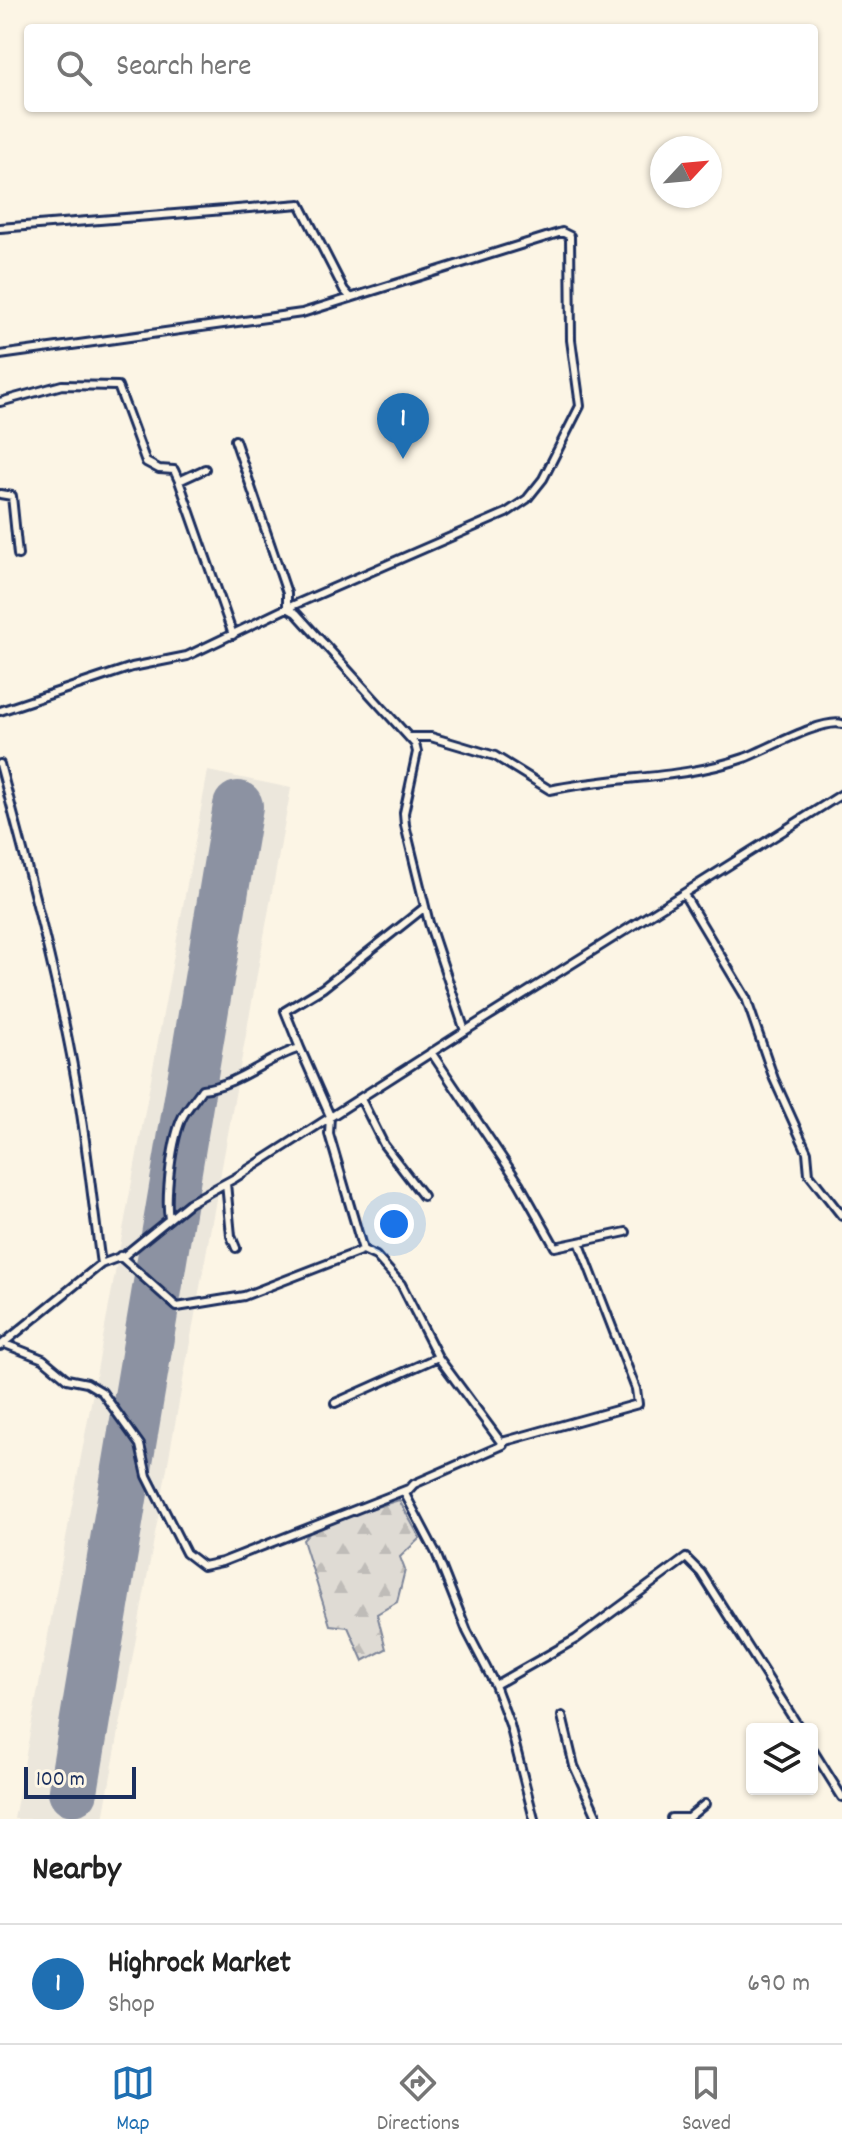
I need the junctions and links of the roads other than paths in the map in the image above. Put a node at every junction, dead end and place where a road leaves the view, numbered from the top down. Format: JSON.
{"nodes":[{"id":1,"x":0,"y":228,"type":"edge"},
{"id":2,"x":352,"y":298,"type":"junction"},
{"id":3,"x":0,"y":355,"type":"edge"},
{"id":4,"x":0,"y":402,"type":"edge"},
{"id":5,"x":235,"y":440,"type":"dead end"},
{"id":6,"x":205,"y":469,"type":"dead end"},
{"id":7,"x":179,"y":481,"type":"junction"},
{"id":8,"x":0,"y":494,"type":"edge"},
{"id":9,"x":18,"y":555,"type":"dead end"},
{"id":10,"x":287,"y":608,"type":"junction"},
{"id":11,"x":233,"y":635,"type":"junction"},
{"id":12,"x":0,"y":711,"type":"edge"},
{"id":13,"x":842,"y":724,"type":"edge"},
{"id":14,"x":410,"y":737,"type":"junction"},
{"id":15,"x":0,"y":764,"type":"edge"},
{"id":16,"x":842,"y":794,"type":"edge"},
{"id":17,"x":685,"y":896,"type":"junction"},
{"id":18,"x":425,"y":907,"type":"junction"},
{"id":19,"x":465,"y":1031,"type":"junction"},
{"id":20,"x":300,"y":1048,"type":"junction"},
{"id":21,"x":431,"y":1052,"type":"junction"},
{"id":22,"x":361,"y":1099,"type":"junction"},
{"id":23,"x":330,"y":1116,"type":"junction"},
{"id":24,"x":226,"y":1183,"type":"junction"},
{"id":25,"x":423,"y":1196,"type":"dead end"},
{"id":26,"x":842,"y":1216,"type":"edge"},
{"id":27,"x":169,"y":1219,"type":"junction"},
{"id":28,"x":626,"y":1232,"type":"dead end"},
{"id":29,"x":580,"y":1244,"type":"junction"},
{"id":30,"x":236,"y":1248,"type":"dead end"},
{"id":31,"x":363,"y":1250,"type":"junction"},
{"id":32,"x":120,"y":1256,"type":"junction"},
{"id":33,"x":101,"y":1264,"type":"junction"},
{"id":34,"x":2,"y":1345,"type":"edge"},
{"id":35,"x":438,"y":1357,"type":"junction"},
{"id":36,"x":335,"y":1403,"type":"dead end"},
{"id":37,"x":502,"y":1442,"type":"junction"},
{"id":38,"x":408,"y":1489,"type":"junction"},
{"id":39,"x":495,"y":1685,"type":"junction"},
{"id":40,"x":562,"y":1716,"type":"dead end"},
{"id":41,"x":796,"y":1723,"type":"edge"},
{"id":42,"x":818,"y":1759,"type":"edge"},
{"id":43,"x":842,"y":1797,"type":"edge"},
{"id":44,"x":705,"y":1804,"type":"dead end"},
{"id":45,"x":534,"y":1819,"type":"edge"},
{"id":46,"x":598,"y":1819,"type":"edge"},
{"id":47,"x":670,"y":1819,"type":"edge"}],
"edges":[{"from":1,"to":2,"type":"street"},
{"from":2,"to":3,"type":"street"},
{"from":2,"to":10,"type":"street"},
{"from":4,"to":7,"type":"street"},
{"from":5,"to":10,"type":"street"},
{"from":6,"to":7,"type":"street"},
{"from":7,"to":11,"type":"street"},
{"from":8,"to":9,"type":"street"},
{"from":10,"to":11,"type":"street"},
{"from":10,"to":14,"type":"street"},
{"from":11,"to":12,"type":"street"},
{"from":13,"to":14,"type":"street"},
{"from":14,"to":18,"type":"street"},
{"from":15,"to":33,"type":"street"},
{"from":16,"to":17,"type":"street"},
{"from":17,"to":19,"type":"street"},
{"from":17,"to":26,"type":"street"},
{"from":18,"to":19,"type":"street"},
{"from":18,"to":20,"type":"street"},
{"from":19,"to":21,"type":"street"},
{"from":20,"to":23,"type":"street"},
{"from":20,"to":27,"type":"street"},
{"from":21,"to":22,"type":"street"},
{"from":21,"to":29,"type":"street"},
{"from":22,"to":23,"type":"street"},
{"from":22,"to":25,"type":"street"},
{"from":23,"to":24,"type":"street"},
{"from":23,"to":31,"type":"street"},
{"from":24,"to":27,"type":"street"},
{"from":24,"to":30,"type":"street"},
{"from":27,"to":32,"type":"street"},
{"from":28,"to":29,"type":"street"},
{"from":29,"to":37,"type":"street"},
{"from":31,"to":32,"type":"street"},
{"from":31,"to":35,"type":"street"},
{"from":32,"to":33,"type":"street"},
{"from":33,"to":34,"type":"street"},
{"from":34,"to":38,"type":"street"},
{"from":35,"to":36,"type":"street"},
{"from":35,"to":37,"type":"street"},
{"from":37,"to":38,"type":"street"},
{"from":38,"to":39,"type":"street"},
{"from":39,"to":41,"type":"street"},
{"from":39,"to":45,"type":"street"},
{"from":40,"to":46,"type":"street"},
{"from":42,"to":43,"type":"street"},
{"from":44,"to":47,"type":"street"}]}
